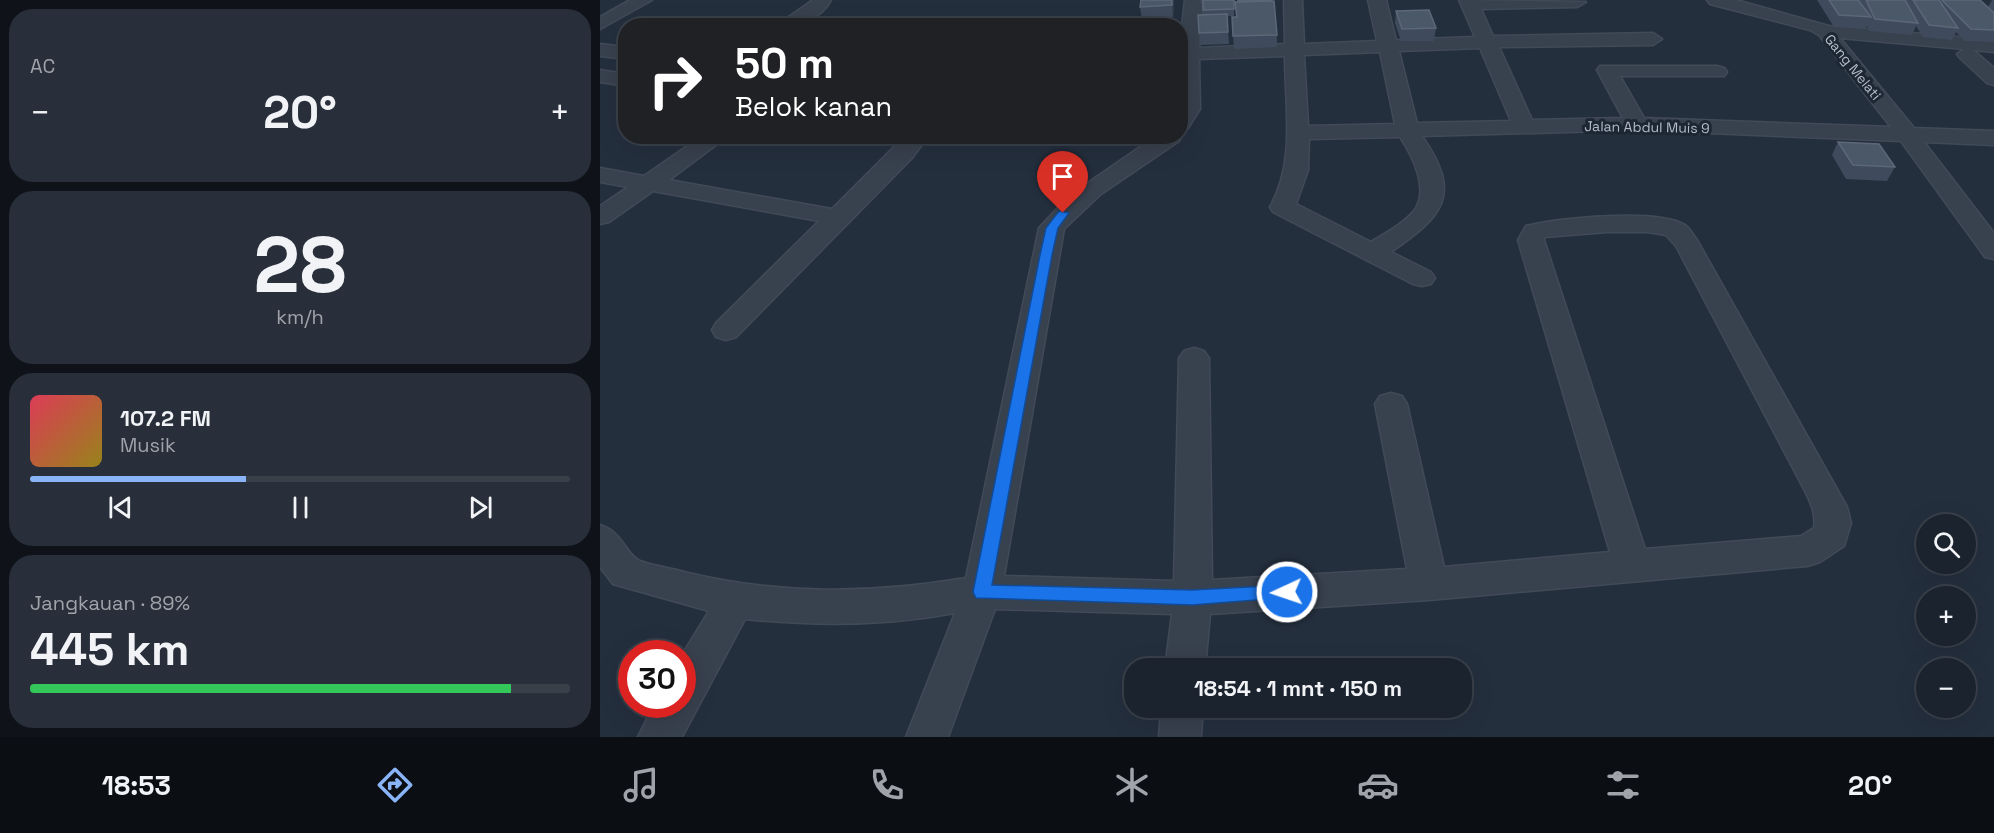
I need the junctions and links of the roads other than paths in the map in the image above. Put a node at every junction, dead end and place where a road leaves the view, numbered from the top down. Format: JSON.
{"nodes":[{"id":1,"x":643,"y":0,"type":"edge"},
{"id":2,"x":822,"y":0,"type":"edge"},
{"id":3,"x":1194,"y":0,"type":"edge"},
{"id":4,"x":1293,"y":0,"type":"edge"},
{"id":5,"x":1377,"y":0,"type":"edge"},
{"id":6,"x":1715,"y":0,"type":"edge"},
{"id":7,"x":1469,"y":2,"type":"edge"},
{"id":8,"x":1577,"y":2,"type":"dead end"},
{"id":9,"x":797,"y":18,"type":"edge"},
{"id":10,"x":600,"y":24,"type":"edge"},
{"id":11,"x":1825,"y":32,"type":"junction"},
{"id":12,"x":1653,"y":39,"type":"dead end"},
{"id":13,"x":1587,"y":41,"type":"junction"},
{"id":14,"x":1487,"y":42,"type":"junction"},
{"id":15,"x":1389,"y":46,"type":"junction"},
{"id":16,"x":1994,"y":46,"type":"edge"},
{"id":17,"x":1296,"y":49,"type":"junction"},
{"id":18,"x":600,"y":50,"type":"edge"},
{"id":19,"x":618,"y":52,"type":"edge"},
{"id":20,"x":1189,"y":54,"type":"junction"},
{"id":21,"x":1967,"y":54,"type":"dead end"},
{"id":22,"x":1607,"y":70,"type":"junction"},
{"id":23,"x":1717,"y":72,"type":"dead end"},
{"id":24,"x":600,"y":76,"type":"edge"},
{"id":25,"x":618,"y":79,"type":"edge"},
{"id":26,"x":1994,"y":79,"type":"edge"},
{"id":27,"x":1188,"y":111,"type":"edge"},
{"id":28,"x":1637,"y":124,"type":"junction"},
{"id":29,"x":1525,"y":128,"type":"junction"},
{"id":30,"x":1408,"y":132,"type":"junction"},
{"id":31,"x":1300,"y":133,"type":"junction"},
{"id":32,"x":1908,"y":135,"type":"junction"},
{"id":33,"x":1994,"y":138,"type":"edge"},
{"id":34,"x":706,"y":144,"type":"edge"},
{"id":35,"x":911,"y":144,"type":"edge"},
{"id":36,"x":1159,"y":144,"type":"edge"},
{"id":37,"x":600,"y":175,"type":"edge"},
{"id":38,"x":651,"y":183,"type":"junction"},
{"id":39,"x":600,"y":217,"type":"edge"},
{"id":40,"x":837,"y":217,"type":"junction"},
{"id":41,"x":1994,"y":251,"type":"edge"},
{"id":42,"x":1372,"y":253,"type":"junction"},
{"id":43,"x":1422,"y":278,"type":"dead end"},
{"id":44,"x":726,"y":330,"type":"dead end"},
{"id":45,"x":1194,"y":358,"type":"dead end"},
{"id":46,"x":1391,"y":404,"type":"dead end"},
{"id":47,"x":600,"y":540,"type":"edge"},
{"id":48,"x":1633,"y":568,"type":"junction"},
{"id":49,"x":613,"y":573,"type":"edge"},
{"id":50,"x":1429,"y":584,"type":"junction"},
{"id":51,"x":982,"y":592,"type":"junction"},
{"id":52,"x":1192,"y":598,"type":"junction"},
{"id":53,"x":735,"y":601,"type":"junction"},
{"id":54,"x":1186,"y":658,"type":"edge"},
{"id":55,"x":696,"y":669,"type":"edge"},
{"id":56,"x":670,"y":718,"type":"edge"},
{"id":57,"x":1181,"y":718,"type":"edge"},
{"id":58,"x":659,"y":737,"type":"edge"},
{"id":59,"x":927,"y":737,"type":"edge"},
{"id":60,"x":1180,"y":737,"type":"edge"}],
"edges":[{"from":1,"to":10,"type":"street"},
{"from":2,"to":9,"type":"street"},
{"from":3,"to":20,"type":"street"},
{"from":4,"to":17,"type":"street"},
{"from":5,"to":15,"type":"street"},
{"from":6,"to":11,"type":"street","name":"Gang Melati"},
{"from":7,"to":8,"type":"street"},
{"from":7,"to":14,"type":"street"},
{"from":11,"to":16,"type":"street"},
{"from":11,"to":32,"type":"street","name":"Gang Melati"},
{"from":12,"to":13,"type":"street"},
{"from":13,"to":14,"type":"street"},
{"from":13,"to":22,"type":"street"},
{"from":14,"to":15,"type":"street"},
{"from":14,"to":29,"type":"street"},
{"from":15,"to":17,"type":"street"},
{"from":15,"to":30,"type":"street"},
{"from":17,"to":20,"type":"street"},
{"from":17,"to":31,"type":"street"},
{"from":18,"to":19,"type":"street"},
{"from":20,"to":27,"type":"street"},
{"from":21,"to":26,"type":"street"},
{"from":22,"to":23,"type":"street"},
{"from":22,"to":28,"type":"street"},
{"from":24,"to":25,"type":"street"},
{"from":28,"to":29,"type":"street","name":"Jalan Abdul Muis 9"},
{"from":28,"to":32,"type":"street","name":"Jalan Abdul Muis 9"},
{"from":29,"to":30,"type":"street","name":"Jalan Abdul Muis 9"},
{"from":30,"to":31,"type":"street","name":"Jalan Abdul Muis 9"},
{"from":30,"to":42,"type":"street"},
{"from":31,"to":42,"type":"street"},
{"from":32,"to":33,"type":"street","name":"Jalan Abdul Muis 9"},
{"from":32,"to":41,"type":"street","name":"Gang Melati"},
{"from":34,"to":38,"type":"street"},
{"from":35,"to":40,"type":"street"},
{"from":36,"to":51,"type":"street"},
{"from":37,"to":38,"type":"street"},
{"from":38,"to":39,"type":"street"},
{"from":38,"to":40,"type":"street"},
{"from":40,"to":44,"type":"street"},
{"from":42,"to":43,"type":"street"},
{"from":45,"to":52,"type":"street"},
{"from":46,"to":50,"type":"street"},
{"from":47,"to":49,"type":"street"},
{"from":48,"to":48,"type":"street"},
{"from":48,"to":50,"type":"street"},
{"from":49,"to":53,"type":"street"},
{"from":50,"to":52,"type":"street"},
{"from":51,"to":52,"type":"street"},
{"from":51,"to":53,"type":"street"},
{"from":51,"to":59,"type":"street"},
{"from":52,"to":54,"type":"street"},
{"from":53,"to":55,"type":"street"},
{"from":56,"to":58,"type":"street"},
{"from":57,"to":60,"type":"street"}]}
